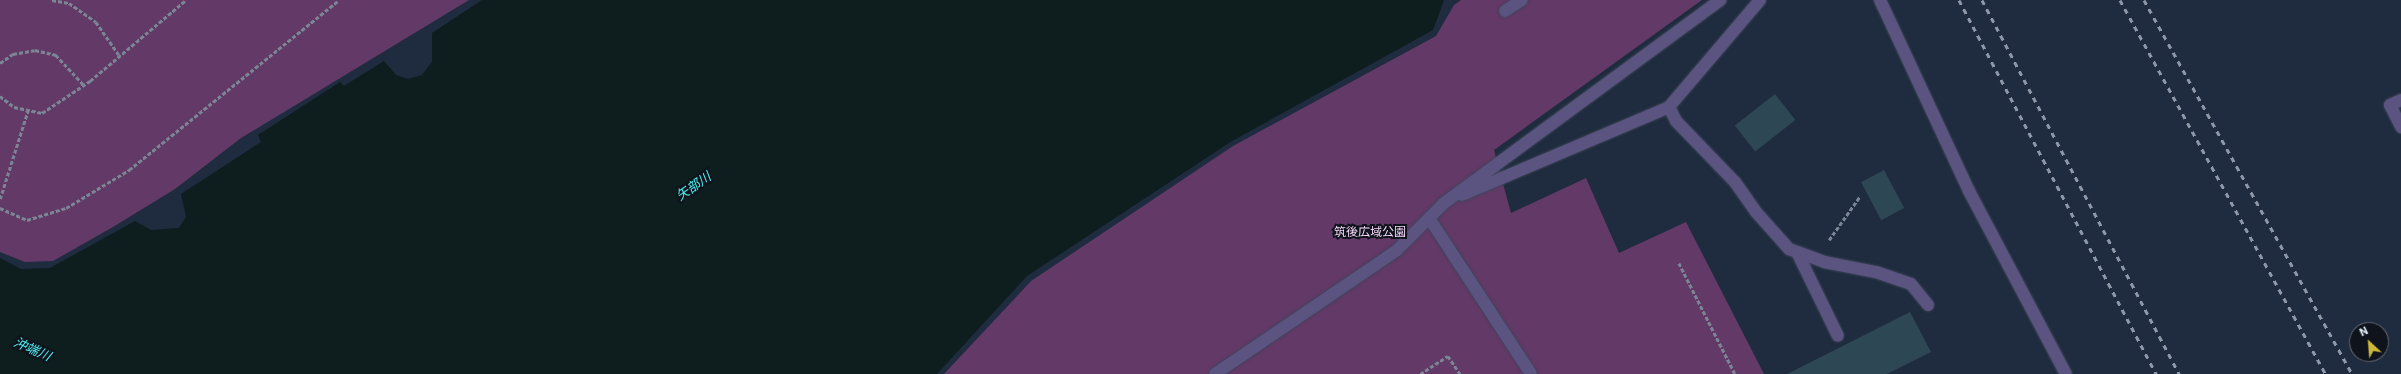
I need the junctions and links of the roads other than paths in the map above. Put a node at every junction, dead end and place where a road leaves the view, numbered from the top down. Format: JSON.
{"nodes":[{"id":1,"x":1522,"y":0,"type":"edge"},
{"id":2,"x":1720,"y":0,"type":"edge"},
{"id":3,"x":1760,"y":0,"type":"edge"},
{"id":4,"x":1880,"y":0,"type":"edge"},
{"id":5,"x":1505,"y":12,"type":"dead end"},
{"id":6,"x":2401,"y":100,"type":"edge"},
{"id":7,"x":1670,"y":107,"type":"junction"},
{"id":8,"x":2401,"y":127,"type":"edge"},
{"id":9,"x":1444,"y":203,"type":"junction"},
{"id":10,"x":1429,"y":218,"type":"junction"},
{"id":11,"x":1797,"y":252,"type":"junction"},
{"id":12,"x":1928,"y":305,"type":"dead end"},
{"id":13,"x":1838,"y":336,"type":"dead end"},
{"id":14,"x":1215,"y":374,"type":"edge"},
{"id":15,"x":1531,"y":374,"type":"edge"},
{"id":16,"x":2066,"y":374,"type":"edge"}],
"edges":[{"from":1,"to":5,"type":"street"},
{"from":2,"to":9,"type":"street"},
{"from":3,"to":7,"type":"street"},
{"from":4,"to":16,"type":"street"},
{"from":6,"to":8,"type":"street"},
{"from":7,"to":9,"type":"street"},
{"from":7,"to":11,"type":"street"},
{"from":9,"to":10,"type":"street"},
{"from":10,"to":14,"type":"street"},
{"from":10,"to":15,"type":"street"},
{"from":11,"to":12,"type":"street"},
{"from":11,"to":13,"type":"street"}]}
